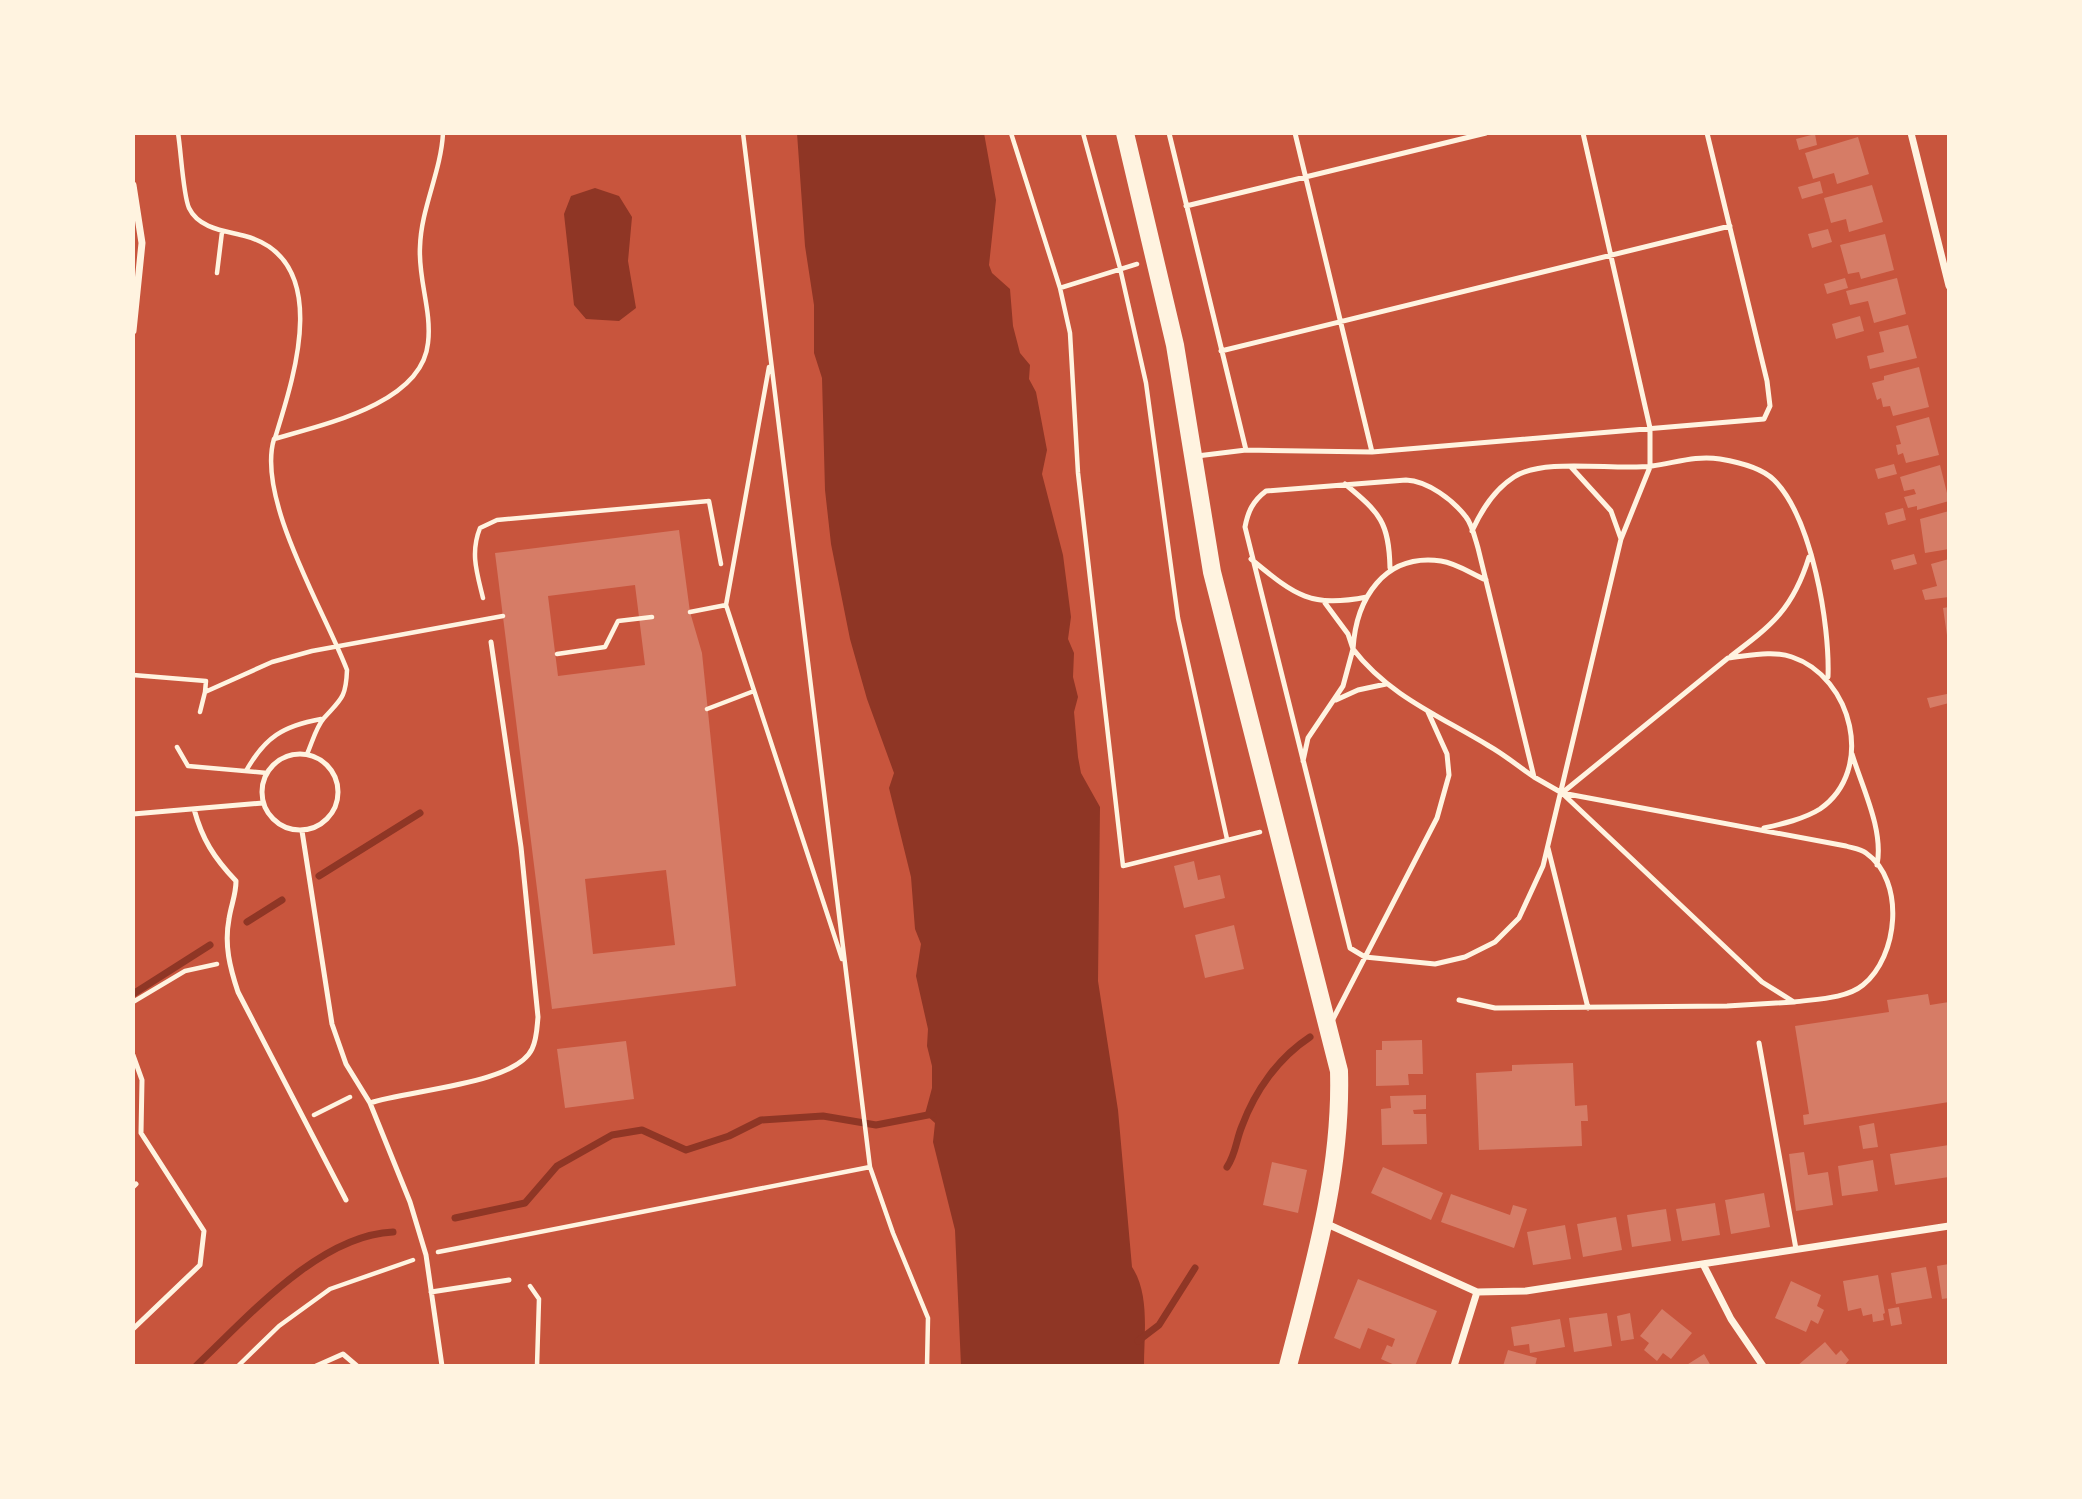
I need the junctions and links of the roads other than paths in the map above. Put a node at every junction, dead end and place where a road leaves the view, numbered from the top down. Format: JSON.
{"nodes":[{"id":1,"x":1125,"y":133,"type":"edge"},
{"id":2,"x":1169,"y":133,"type":"edge"},
{"id":3,"x":1295,"y":133,"type":"edge"},
{"id":4,"x":1486,"y":133,"type":"edge"},
{"id":5,"x":1583,"y":133,"type":"edge"},
{"id":6,"x":1707,"y":133,"type":"edge"},
{"id":7,"x":1911,"y":133,"type":"edge"},
{"id":8,"x":1306,"y":176,"type":"junction"},
{"id":9,"x":133,"y":185,"type":"edge"},
{"id":10,"x":1186,"y":206,"type":"junction"},
{"id":11,"x":1730,"y":226,"type":"junction"},
{"id":12,"x":1610,"y":255,"type":"junction"},
{"id":13,"x":1949,"y":286,"type":"edge"},
{"id":14,"x":1340,"y":319,"type":"junction"},
{"id":15,"x":133,"y":331,"type":"edge"},
{"id":16,"x":1221,"y":351,"type":"junction"},
{"id":17,"x":1650,"y":428,"type":"junction"},
{"id":18,"x":1246,"y":450,"type":"junction"},
{"id":19,"x":1372,"y":452,"type":"junction"},
{"id":20,"x":1194,"y":456,"type":"junction"},
{"id":21,"x":1572,"y":467,"type":"junction"},
{"id":22,"x":1650,"y":467,"type":"junction"},
{"id":23,"x":1345,"y":484,"type":"junction"},
{"id":24,"x":1472,"y":531,"type":"junction"},
{"id":25,"x":1621,"y":539,"type":"junction"},
{"id":26,"x":1810,"y":555,"type":"junction"},
{"id":27,"x":1251,"y":559,"type":"junction"},
{"id":28,"x":1390,"y":568,"type":"junction"},
{"id":29,"x":1486,"y":580,"type":"junction"},
{"id":30,"x":1367,"y":597,"type":"junction"},
{"id":31,"x":1325,"y":603,"type":"junction"},
{"id":32,"x":491,"y":642,"type":"dead end"},
{"id":33,"x":1353,"y":649,"type":"junction"},
{"id":34,"x":1728,"y":658,"type":"junction"},
{"id":35,"x":1828,"y":677,"type":"junction"},
{"id":36,"x":1386,"y":684,"type":"junction"},
{"id":37,"x":1333,"y":701,"type":"junction"},
{"id":38,"x":1428,"y":712,"type":"junction"},
{"id":39,"x":1852,"y":754,"type":"junction"},
{"id":40,"x":1302,"y":764,"type":"junction"},
{"id":41,"x":1534,"y":777,"type":"junction"},
{"id":42,"x":1562,"y":793,"type":"junction"},
{"id":43,"x":264,"y":803,"type":"junction"},
{"id":44,"x":194,"y":809,"type":"junction"},
{"id":45,"x":133,"y":814,"type":"edge"},
{"id":46,"x":1759,"y":829,"type":"junction"},
{"id":47,"x":302,"y":831,"type":"junction"},
{"id":48,"x":1547,"y":844,"type":"junction"},
{"id":49,"x":1877,"y":866,"type":"junction"},
{"id":50,"x":1365,"y":957,"type":"junction"},
{"id":51,"x":1459,"y":1000,"type":"dead end"},
{"id":52,"x":1794,"y":1002,"type":"junction"},
{"id":53,"x":1588,"y":1008,"type":"junction"},
{"id":54,"x":1329,"y":1025,"type":"junction"},
{"id":55,"x":1759,"y":1043,"type":"dead end"},
{"id":56,"x":133,"y":1055,"type":"edge"},
{"id":57,"x":370,"y":1103,"type":"junction"},
{"id":58,"x":346,"y":1199,"type":"dead end"},
{"id":59,"x":1324,"y":1223,"type":"junction"},
{"id":60,"x":1949,"y":1226,"type":"edge"},
{"id":61,"x":1796,"y":1250,"type":"junction"},
{"id":62,"x":1703,"y":1264,"type":"junction"},
{"id":63,"x":509,"y":1280,"type":"dead end"},
{"id":64,"x":431,"y":1292,"type":"junction"},
{"id":65,"x":1477,"y":1292,"type":"junction"},
{"id":66,"x":133,"y":1329,"type":"edge"},
{"id":67,"x":316,"y":1366,"type":"edge"},
{"id":68,"x":357,"y":1366,"type":"edge"},
{"id":69,"x":442,"y":1366,"type":"edge"},
{"id":70,"x":1289,"y":1366,"type":"edge"},
{"id":71,"x":1454,"y":1366,"type":"edge"},
{"id":72,"x":1763,"y":1366,"type":"edge"}],
"edges":[{"from":1,"to":20,"type":"main road"},
{"from":2,"to":10,"type":"lane"},
{"from":3,"to":8,"type":"lane"},
{"from":4,"to":8,"type":"lane"},
{"from":5,"to":12,"type":"lane"},
{"from":6,"to":11,"type":"lane"},
{"from":7,"to":13,"type":"street"},
{"from":8,"to":10,"type":"lane"},
{"from":8,"to":14,"type":"lane"},
{"from":9,"to":15,"type":"street"},
{"from":10,"to":16,"type":"lane"},
{"from":11,"to":12,"type":"lane"},
{"from":11,"to":17,"type":"lane"},
{"from":12,"to":14,"type":"lane"},
{"from":12,"to":17,"type":"lane"},
{"from":14,"to":16,"type":"lane"},
{"from":14,"to":19,"type":"lane"},
{"from":16,"to":18,"type":"lane"},
{"from":17,"to":19,"type":"lane"},
{"from":17,"to":22,"type":"lane"},
{"from":18,"to":19,"type":"lane"},
{"from":18,"to":20,"type":"lane"},
{"from":20,"to":54,"type":"main road"},
{"from":21,"to":22,"type":"lane"},
{"from":21,"to":24,"type":"lane"},
{"from":21,"to":25,"type":"lane"},
{"from":22,"to":25,"type":"lane"},
{"from":22,"to":26,"type":"lane"},
{"from":23,"to":24,"type":"lane"},
{"from":23,"to":27,"type":"lane"},
{"from":23,"to":28,"type":"lane"},
{"from":24,"to":29,"type":"lane"},
{"from":25,"to":42,"type":"lane"},
{"from":26,"to":34,"type":"lane"},
{"from":26,"to":35,"type":"lane"},
{"from":27,"to":31,"type":"lane"},
{"from":27,"to":40,"type":"lane"},
{"from":28,"to":29,"type":"lane"},
{"from":28,"to":30,"type":"lane"},
{"from":29,"to":41,"type":"lane"},
{"from":30,"to":31,"type":"lane"},
{"from":30,"to":33,"type":"lane"},
{"from":31,"to":33,"type":"lane"},
{"from":32,"to":57,"type":"lane"},
{"from":33,"to":36,"type":"lane"},
{"from":33,"to":37,"type":"lane"},
{"from":34,"to":35,"type":"lane"},
{"from":34,"to":42,"type":"lane"},
{"from":35,"to":39,"type":"lane"},
{"from":36,"to":37,"type":"lane"},
{"from":36,"to":38,"type":"lane"},
{"from":37,"to":40,"type":"lane"},
{"from":38,"to":41,"type":"lane"},
{"from":38,"to":50,"type":"lane"},
{"from":39,"to":46,"type":"lane"},
{"from":39,"to":49,"type":"lane"},
{"from":40,"to":50,"type":"lane"},
{"from":41,"to":42,"type":"lane"},
{"from":42,"to":46,"type":"lane"},
{"from":42,"to":48,"type":"lane"},
{"from":42,"to":52,"type":"lane"},
{"from":43,"to":44,"type":"lane"},
{"from":43,"to":47,"type":"lane"},
{"from":43,"to":47,"type":"lane"},
{"from":44,"to":45,"type":"lane"},
{"from":44,"to":58,"type":"lane"},
{"from":46,"to":49,"type":"lane"},
{"from":47,"to":57,"type":"lane"},
{"from":48,"to":50,"type":"lane"},
{"from":48,"to":53,"type":"lane"},
{"from":49,"to":52,"type":"lane"},
{"from":50,"to":54,"type":"lane"},
{"from":51,"to":53,"type":"lane"},
{"from":52,"to":53,"type":"lane"},
{"from":54,"to":59,"type":"main road"},
{"from":55,"to":61,"type":"lane"},
{"from":56,"to":66,"type":"lane"},
{"from":57,"to":64,"type":"lane"},
{"from":59,"to":65,"type":"street"},
{"from":59,"to":70,"type":"main road"},
{"from":60,"to":61,"type":"street"},
{"from":61,"to":62,"type":"street"},
{"from":62,"to":65,"type":"street"},
{"from":62,"to":72,"type":"street"},
{"from":63,"to":64,"type":"lane"},
{"from":64,"to":69,"type":"lane"},
{"from":65,"to":71,"type":"street"},
{"from":67,"to":68,"type":"lane"}]}
